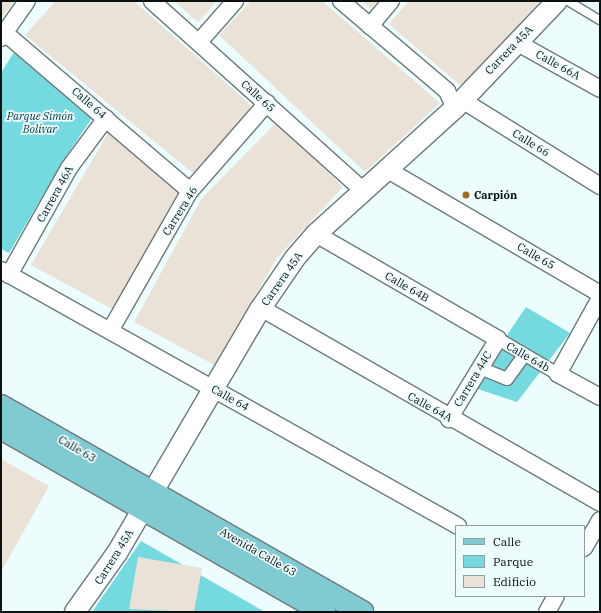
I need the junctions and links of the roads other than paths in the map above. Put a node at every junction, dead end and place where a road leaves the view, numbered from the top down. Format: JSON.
{"nodes":[{"id":1,"x":27,"y":1,"type":"edge"},
{"id":2,"x":152,"y":1,"type":"edge"},
{"id":3,"x":235,"y":1,"type":"edge"},
{"id":4,"x":341,"y":1,"type":"edge"},
{"id":5,"x":391,"y":1,"type":"edge"},
{"id":6,"x":556,"y":1,"type":"edge"},
{"id":7,"x":568,"y":1,"type":"edge"},
{"id":8,"x":600,"y":20,"type":"edge"},
{"id":9,"x":370,"y":26,"type":"junction"},
{"id":10,"x":3,"y":36,"type":"edge"},
{"id":11,"x":199,"y":42,"type":"junction"},
{"id":12,"x":516,"y":42,"type":"junction"},
{"id":13,"x":600,"y":89,"type":"edge"},
{"id":14,"x":458,"y":98,"type":"junction"},
{"id":15,"x":267,"y":103,"type":"junction"},
{"id":16,"x":106,"y":118,"type":"junction"},
{"id":17,"x":388,"y":170,"type":"junction"},
{"id":18,"x":600,"y":186,"type":"edge"},
{"id":19,"x":190,"y":191,"type":"junction"},
{"id":20,"x":364,"y":191,"type":"junction"},
{"id":21,"x":316,"y":234,"type":"junction"},
{"id":22,"x":5,"y":272,"type":"edge"},
{"id":23,"x":600,"y":294,"type":"edge"},
{"id":24,"x":600,"y":298,"type":"edge"},
{"id":25,"x":261,"y":308,"type":"junction"},
{"id":26,"x":110,"y":331,"type":"junction"},
{"id":27,"x":498,"y":339,"type":"junction"},
{"id":28,"x":524,"y":356,"type":"junction"},
{"id":29,"x":480,"y":368,"type":"junction"},
{"id":30,"x":558,"y":374,"type":"junction"},
{"id":31,"x":214,"y":389,"type":"junction"},
{"id":32,"x":600,"y":397,"type":"edge"},
{"id":33,"x":1,"y":406,"type":"edge"},
{"id":34,"x":449,"y":419,"type":"junction"},
{"id":35,"x":1,"y":428,"type":"edge"},
{"id":36,"x":148,"y":501,"type":"junction"},
{"id":37,"x":600,"y":503,"type":"edge"},
{"id":38,"x":600,"y":520,"type":"edge"},
{"id":39,"x":456,"y":525,"type":"edge"},
{"id":40,"x":585,"y":546,"type":"edge"},
{"id":41,"x":555,"y":597,"type":"edge"},
{"id":42,"x":75,"y":612,"type":"edge"},
{"id":43,"x":324,"y":612,"type":"edge"},
{"id":44,"x":362,"y":612,"type":"edge"},
{"id":45,"x":547,"y":612,"type":"edge"}],
"edges":[{"from":1,"to":10,"type":"street"},
{"from":2,"to":11,"type":"street","name":"Calle 65"},
{"from":3,"to":11,"type":"street"},
{"from":4,"to":9,"type":"street","name":"Calle 66"},
{"from":5,"to":9,"type":"street"},
{"from":6,"to":12,"type":"street","name":"Carrera 45A"},
{"from":7,"to":8,"type":"lane"},
{"from":9,"to":14,"type":"street","name":"Calle 66"},
{"from":10,"to":16,"type":"street","name":"Calle 64"},
{"from":11,"to":15,"type":"street","name":"Calle 65"},
{"from":12,"to":13,"type":"street","name":"Calle 66A"},
{"from":12,"to":14,"type":"street","name":"Carrera 45A"},
{"from":14,"to":17,"type":"street","name":"Carrera 45A"},
{"from":14,"to":18,"type":"street","name":"Calle 66"},
{"from":15,"to":19,"type":"street","name":"Carrera 46"},
{"from":15,"to":20,"type":"street","name":"Calle 65"},
{"from":16,"to":19,"type":"street","name":"Calle 64"},
{"from":16,"to":22,"type":"street","name":"Carrera 46A"},
{"from":17,"to":20,"type":"street","name":"Carrera 45A"},
{"from":17,"to":23,"type":"street","name":"Calle 65"},
{"from":19,"to":26,"type":"street","name":"Carrera 46"},
{"from":20,"to":21,"type":"street","name":"Carrera 45A"},
{"from":21,"to":25,"type":"street","name":"Carrera 45A"},
{"from":21,"to":27,"type":"street","name":"Calle 64B"},
{"from":22,"to":26,"type":"street","name":"Calle 64"},
{"from":24,"to":30,"type":"street"},
{"from":25,"to":31,"type":"street","name":"Carrera 45A"},
{"from":25,"to":34,"type":"street","name":"Calle 64A"},
{"from":26,"to":31,"type":"street","name":"Calle 64"},
{"from":27,"to":28,"type":"street","name":"Calle 64b"},
{"from":27,"to":29,"type":"street","name":"Carrera 44C"},
{"from":28,"to":29,"type":"street"},
{"from":28,"to":30,"type":"street","name":"Calle 64b"},
{"from":29,"to":34,"type":"street","name":"Carrera 44C"},
{"from":30,"to":32,"type":"street","name":"Calle 64B"},
{"from":31,"to":36,"type":"street","name":"Carrera 45A"},
{"from":31,"to":39,"type":"street","name":"Calle 64"},
{"from":33,"to":36,"type":"main road","name":"Calle 63"},
{"from":34,"to":37,"type":"street","name":"Calle 64A"},
{"from":35,"to":36,"type":"main road","name":"Calle 63"},
{"from":36,"to":42,"type":"street","name":"Carrera 45A"},
{"from":36,"to":43,"type":"main road","name":"Avenida Calle 63"},
{"from":36,"to":44,"type":"main road","name":"Avenida Calle 63"},
{"from":38,"to":40,"type":"street"},
{"from":41,"to":45,"type":"street"}]}
